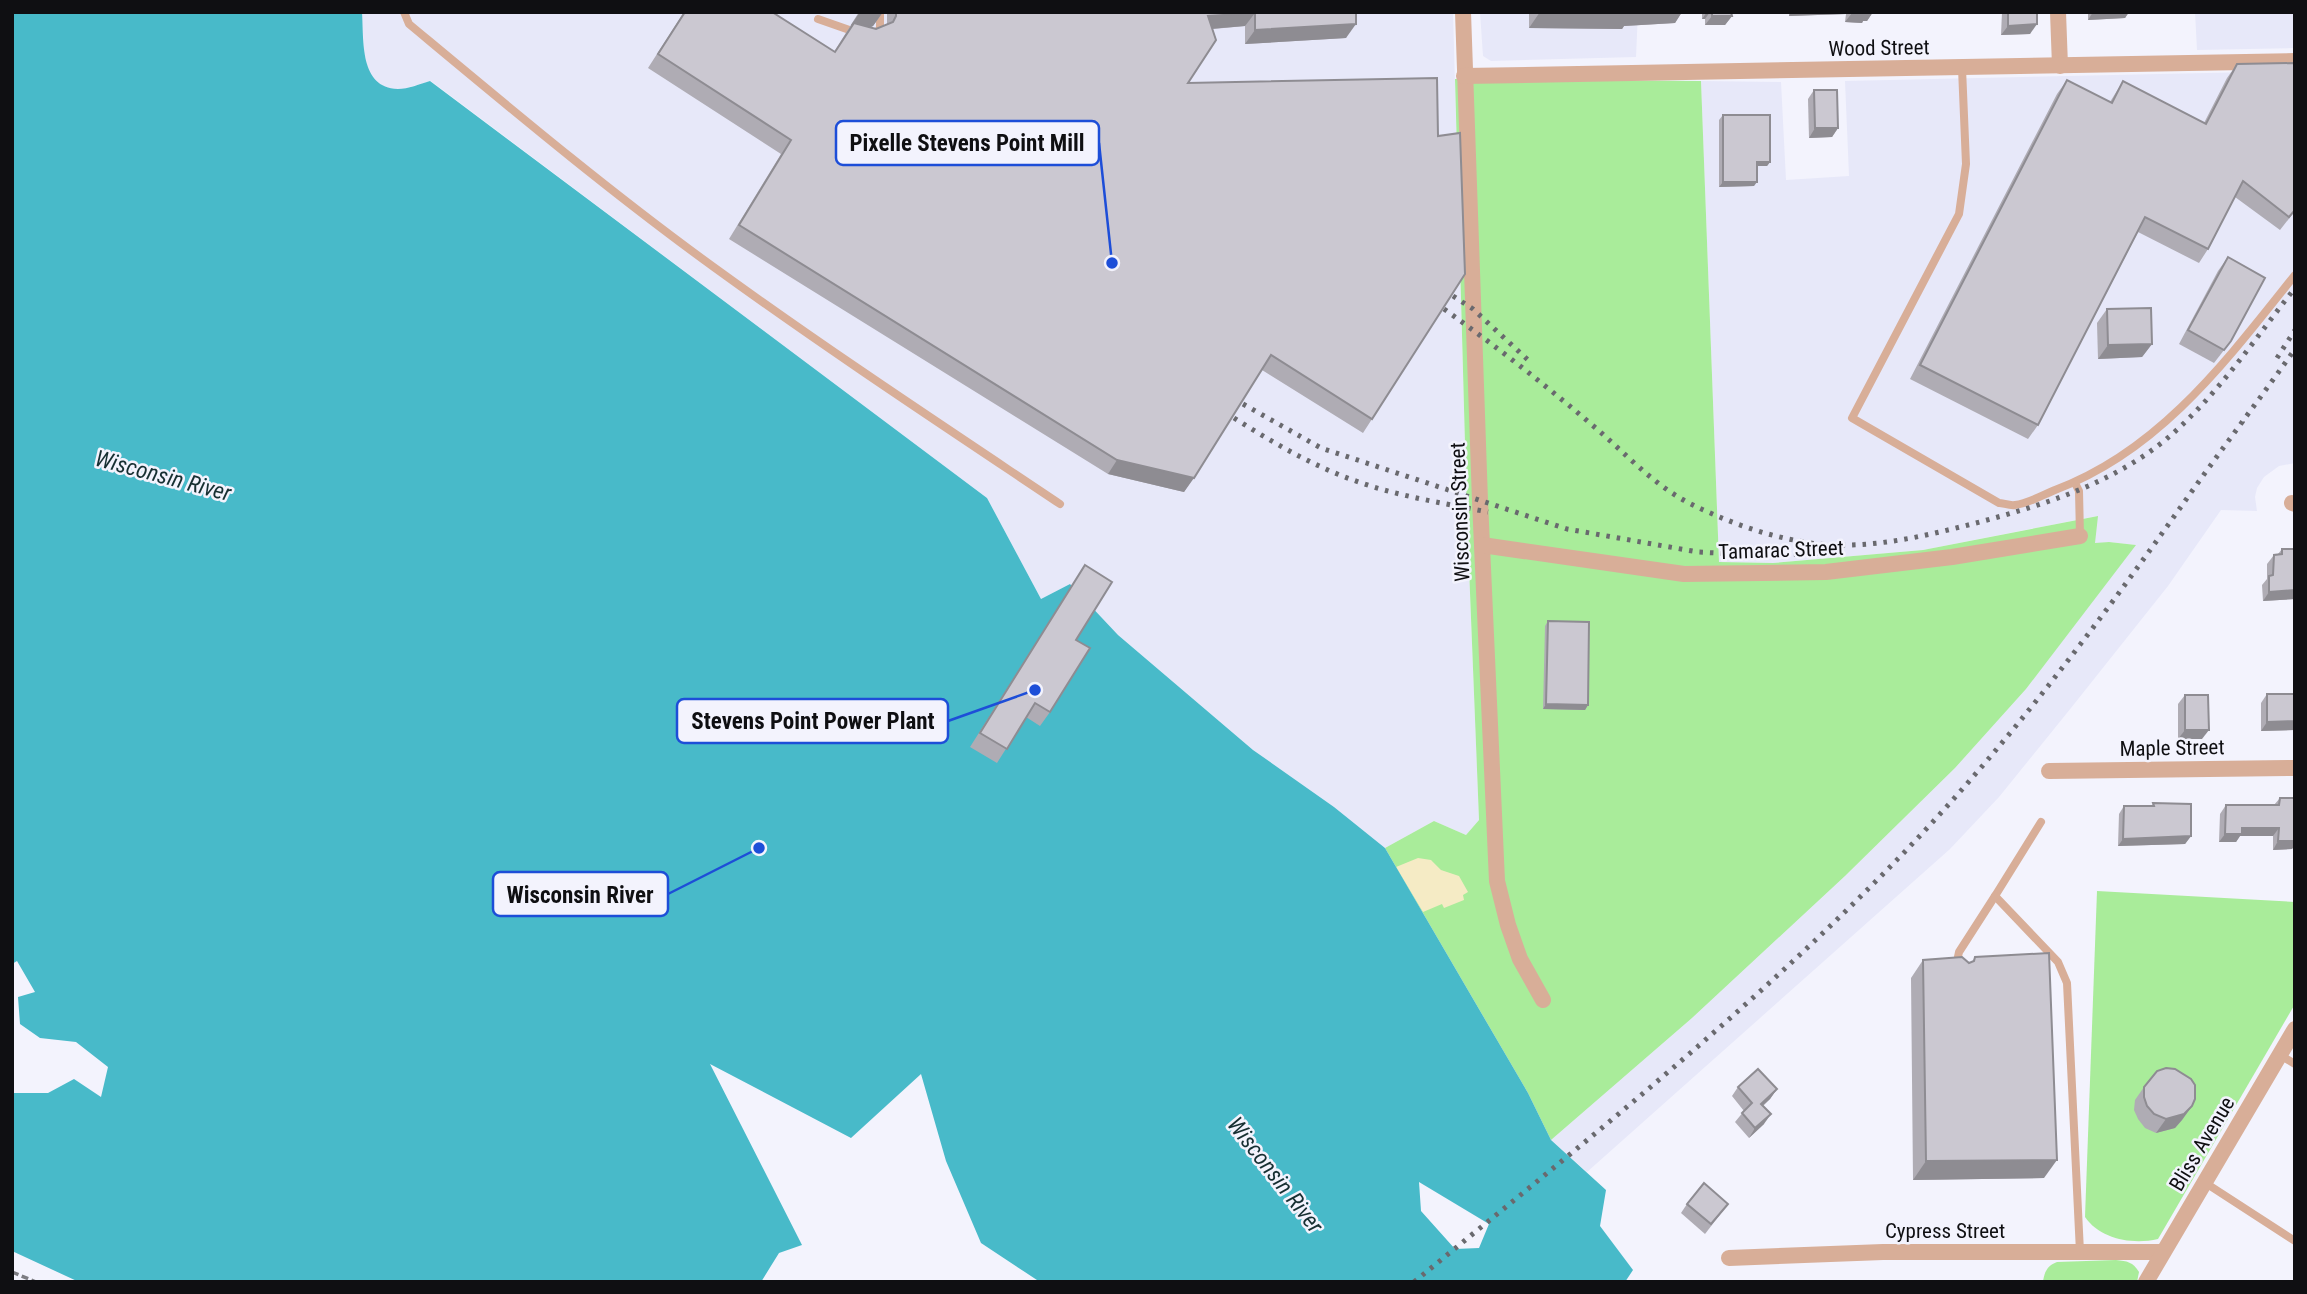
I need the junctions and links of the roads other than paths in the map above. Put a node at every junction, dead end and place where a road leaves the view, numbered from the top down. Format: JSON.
{"nodes":[{"id":1,"x":404,"y":12,"type":"edge"},
{"id":2,"x":880,"y":12,"type":"edge"},
{"id":3,"x":1463,"y":12,"type":"edge"},
{"id":4,"x":2058,"y":12,"type":"edge"},
{"id":5,"x":818,"y":19,"type":"dead end"},
{"id":6,"x":2295,"y":61,"type":"edge"},
{"id":7,"x":2060,"y":66,"type":"junction"},
{"id":8,"x":1962,"y":68,"type":"junction"},
{"id":9,"x":1464,"y":76,"type":"junction"},
{"id":10,"x":2295,"y":275,"type":"edge"},
{"id":11,"x":2075,"y":483,"type":"junction"},
{"id":12,"x":1060,"y":504,"type":"dead end"},
{"id":13,"x":2080,"y":536,"type":"joint"},
{"id":14,"x":1482,"y":545,"type":"junction"},
{"id":15,"x":2295,"y":768,"type":"edge"},
{"id":16,"x":2049,"y":771,"type":"dead end"},
{"id":17,"x":2041,"y":822,"type":"dead end"},
{"id":18,"x":1995,"y":895,"type":"junction"},
{"id":19,"x":1956,"y":975,"type":"edge"},
{"id":20,"x":1543,"y":1000,"type":"dead end"},
{"id":21,"x":2295,"y":1029,"type":"edge"},
{"id":22,"x":2280,"y":1055,"type":"junction"},
{"id":23,"x":2295,"y":1064,"type":"edge"},
{"id":24,"x":2204,"y":1182,"type":"junction"},
{"id":25,"x":2295,"y":1241,"type":"edge"},
{"id":26,"x":2080,"y":1252,"type":"junction"},
{"id":27,"x":2162,"y":1252,"type":"junction"},
{"id":28,"x":1729,"y":1258,"type":"dead end"},
{"id":29,"x":2146,"y":1282,"type":"edge"}],
"edges":[{"from":1,"to":12,"type":"lane"},
{"from":2,"to":5,"type":"lane"},
{"from":3,"to":9,"type":"street","name":"Wisconsin Street"},
{"from":4,"to":7,"type":"street"},
{"from":6,"to":7,"type":"street","name":"Wood Street"},
{"from":7,"to":8,"type":"street","name":"Wood Street"},
{"from":8,"to":9,"type":"street","name":"Wood Street"},
{"from":8,"to":11,"type":"lane"},
{"from":9,"to":14,"type":"street","name":"Wisconsin Street"},
{"from":10,"to":11,"type":"lane"},
{"from":11,"to":13,"type":"lane"},
{"from":13,"to":14,"type":"street","name":"Tamarac Street"},
{"from":14,"to":20,"type":"street","name":"Wisconsin Street"},
{"from":15,"to":16,"type":"street","name":"Maple Street"},
{"from":17,"to":18,"type":"lane"},
{"from":18,"to":19,"type":"lane"},
{"from":18,"to":26,"type":"lane"},
{"from":21,"to":22,"type":"street","name":"Bliss Avenue"},
{"from":22,"to":23,"type":"lane"},
{"from":22,"to":24,"type":"street","name":"Bliss Avenue"},
{"from":24,"to":25,"type":"lane"},
{"from":24,"to":27,"type":"street","name":"Bliss Avenue"},
{"from":26,"to":27,"type":"street","name":"Cypress Street"},
{"from":26,"to":28,"type":"street","name":"Cypress Street"},
{"from":27,"to":29,"type":"street","name":"Bliss Avenue"}]}
